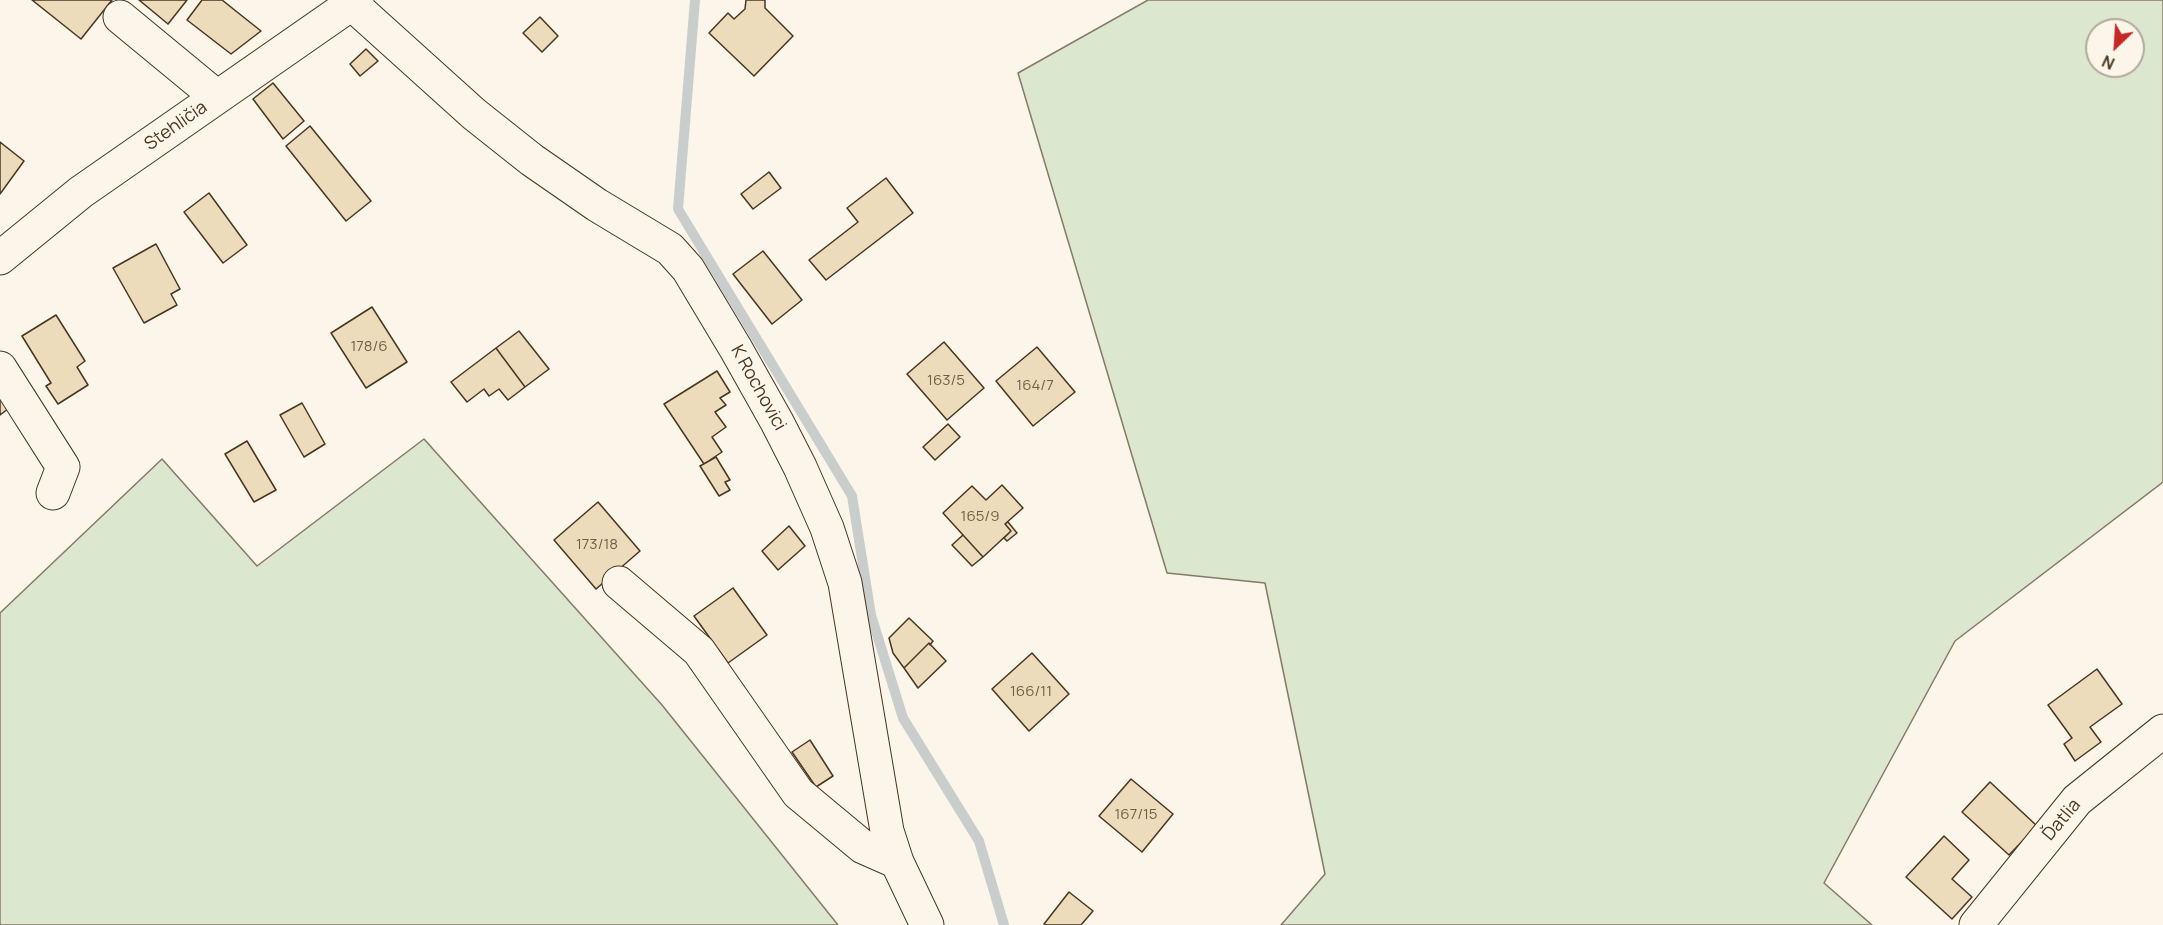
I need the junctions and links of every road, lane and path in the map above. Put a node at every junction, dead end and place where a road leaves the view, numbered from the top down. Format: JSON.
{"nodes":[{"id":1,"x":355,"y":2,"type":"edge"},
{"id":2,"x":120,"y":17,"type":"dead end"},
{"id":3,"x":217,"y":97,"type":"junction"},
{"id":4,"x":0,"y":258,"type":"edge"},
{"id":5,"x":0,"y":368,"type":"edge"},
{"id":6,"x":53,"y":493,"type":"dead end"},
{"id":7,"x":619,"y":583,"type":"dead end"},
{"id":8,"x":2163,"y":731,"type":"edge"},
{"id":9,"x":897,"y":862,"type":"junction"},
{"id":10,"x":927,"y":925,"type":"edge"},
{"id":11,"x":1976,"y":925,"type":"edge"}],
"edges":[{"from":1,"to":3,"type":"street","name":"Stehličia"},
{"from":1,"to":9,"type":"street","name":"K Rochovici"},
{"from":2,"to":3,"type":"street"},
{"from":3,"to":4,"type":"street","name":"Stehličia"},
{"from":5,"to":6,"type":"street"},
{"from":7,"to":9,"type":"street"},
{"from":8,"to":11,"type":"street","name":"Ďatlia"},
{"from":9,"to":10,"type":"street","name":"K Rochovici"}]}
